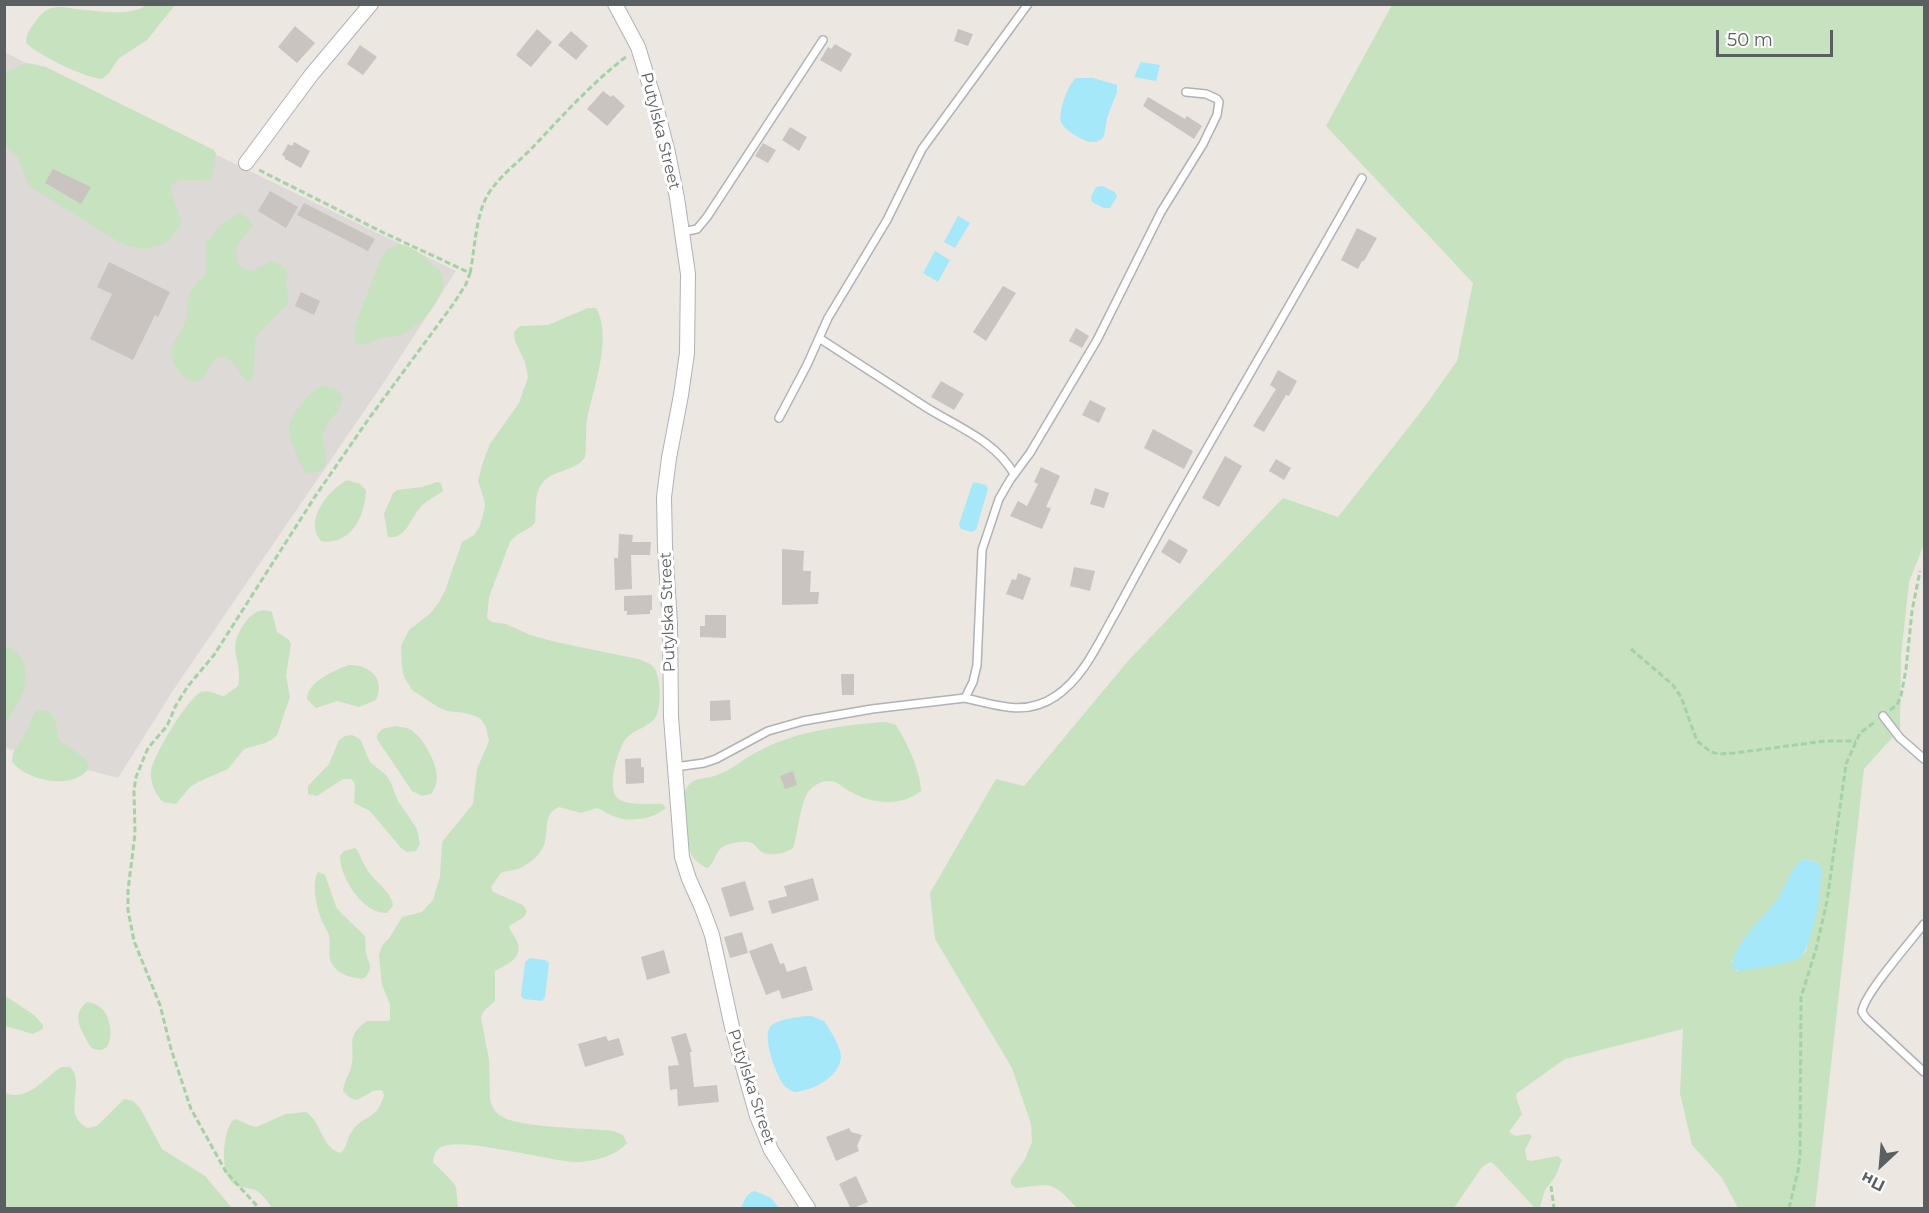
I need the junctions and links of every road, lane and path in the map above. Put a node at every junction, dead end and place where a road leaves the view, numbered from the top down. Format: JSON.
{"nodes":[{"id":1,"x":370,"y":4,"type":"edge"},
{"id":2,"x":615,"y":4,"type":"edge"},
{"id":3,"x":1028,"y":4,"type":"edge"},
{"id":4,"x":823,"y":40,"type":"dead end"},
{"id":5,"x":638,"y":48,"type":"junction"},
{"id":6,"x":1186,"y":92,"type":"dead end"},
{"id":7,"x":246,"y":163,"type":"joint"},
{"id":8,"x":1362,"y":178,"type":"dead end"},
{"id":9,"x":682,"y":232,"type":"junction"},
{"id":10,"x":470,"y":273,"type":"junction"},
{"id":11,"x":819,"y":338,"type":"junction"},
{"id":12,"x":779,"y":417,"type":"dead end"},
{"id":13,"x":1014,"y":474,"type":"junction"},
{"id":14,"x":1920,"y":571,"type":"dead end"},
{"id":15,"x":1631,"y":649,"type":"dead end"},
{"id":16,"x":965,"y":698,"type":"junction"},
{"id":17,"x":1883,"y":716,"type":"junction"},
{"id":18,"x":1856,"y":741,"type":"junction"},
{"id":19,"x":1924,"y":759,"type":"edge"},
{"id":20,"x":675,"y":767,"type":"junction"},
{"id":21,"x":1924,"y":924,"type":"edge"},
{"id":22,"x":1924,"y":1072,"type":"edge"},
{"id":23,"x":1551,"y":1186,"type":"dead end"},
{"id":24,"x":259,"y":1209,"type":"edge"},
{"id":25,"x":808,"y":1209,"type":"edge"},
{"id":26,"x":1554,"y":1209,"type":"edge"},
{"id":27,"x":1790,"y":1209,"type":"edge"}],
"edges":[{"from":1,"to":7,"type":"street"},
{"from":2,"to":5,"type":"street","name":"Putylska Street"},
{"from":3,"to":11,"type":"lane"},
{"from":4,"to":9,"type":"lane"},
{"from":5,"to":9,"type":"street","name":"Putylska Street"},
{"from":5,"to":10,"type":"path"},
{"from":6,"to":13,"type":"lane"},
{"from":7,"to":10,"type":"path"},
{"from":8,"to":16,"type":"lane"},
{"from":9,"to":20,"type":"street","name":"Putylska Street"},
{"from":10,"to":24,"type":"path"},
{"from":11,"to":12,"type":"lane"},
{"from":11,"to":13,"type":"lane"},
{"from":13,"to":16,"type":"lane"},
{"from":14,"to":17,"type":"path"},
{"from":15,"to":18,"type":"path"},
{"from":16,"to":20,"type":"lane"},
{"from":17,"to":18,"type":"path"},
{"from":17,"to":19,"type":"lane"},
{"from":18,"to":27,"type":"path"},
{"from":20,"to":25,"type":"street","name":"Putylska Street"},
{"from":21,"to":22,"type":"lane"},
{"from":23,"to":26,"type":"path"}]}
